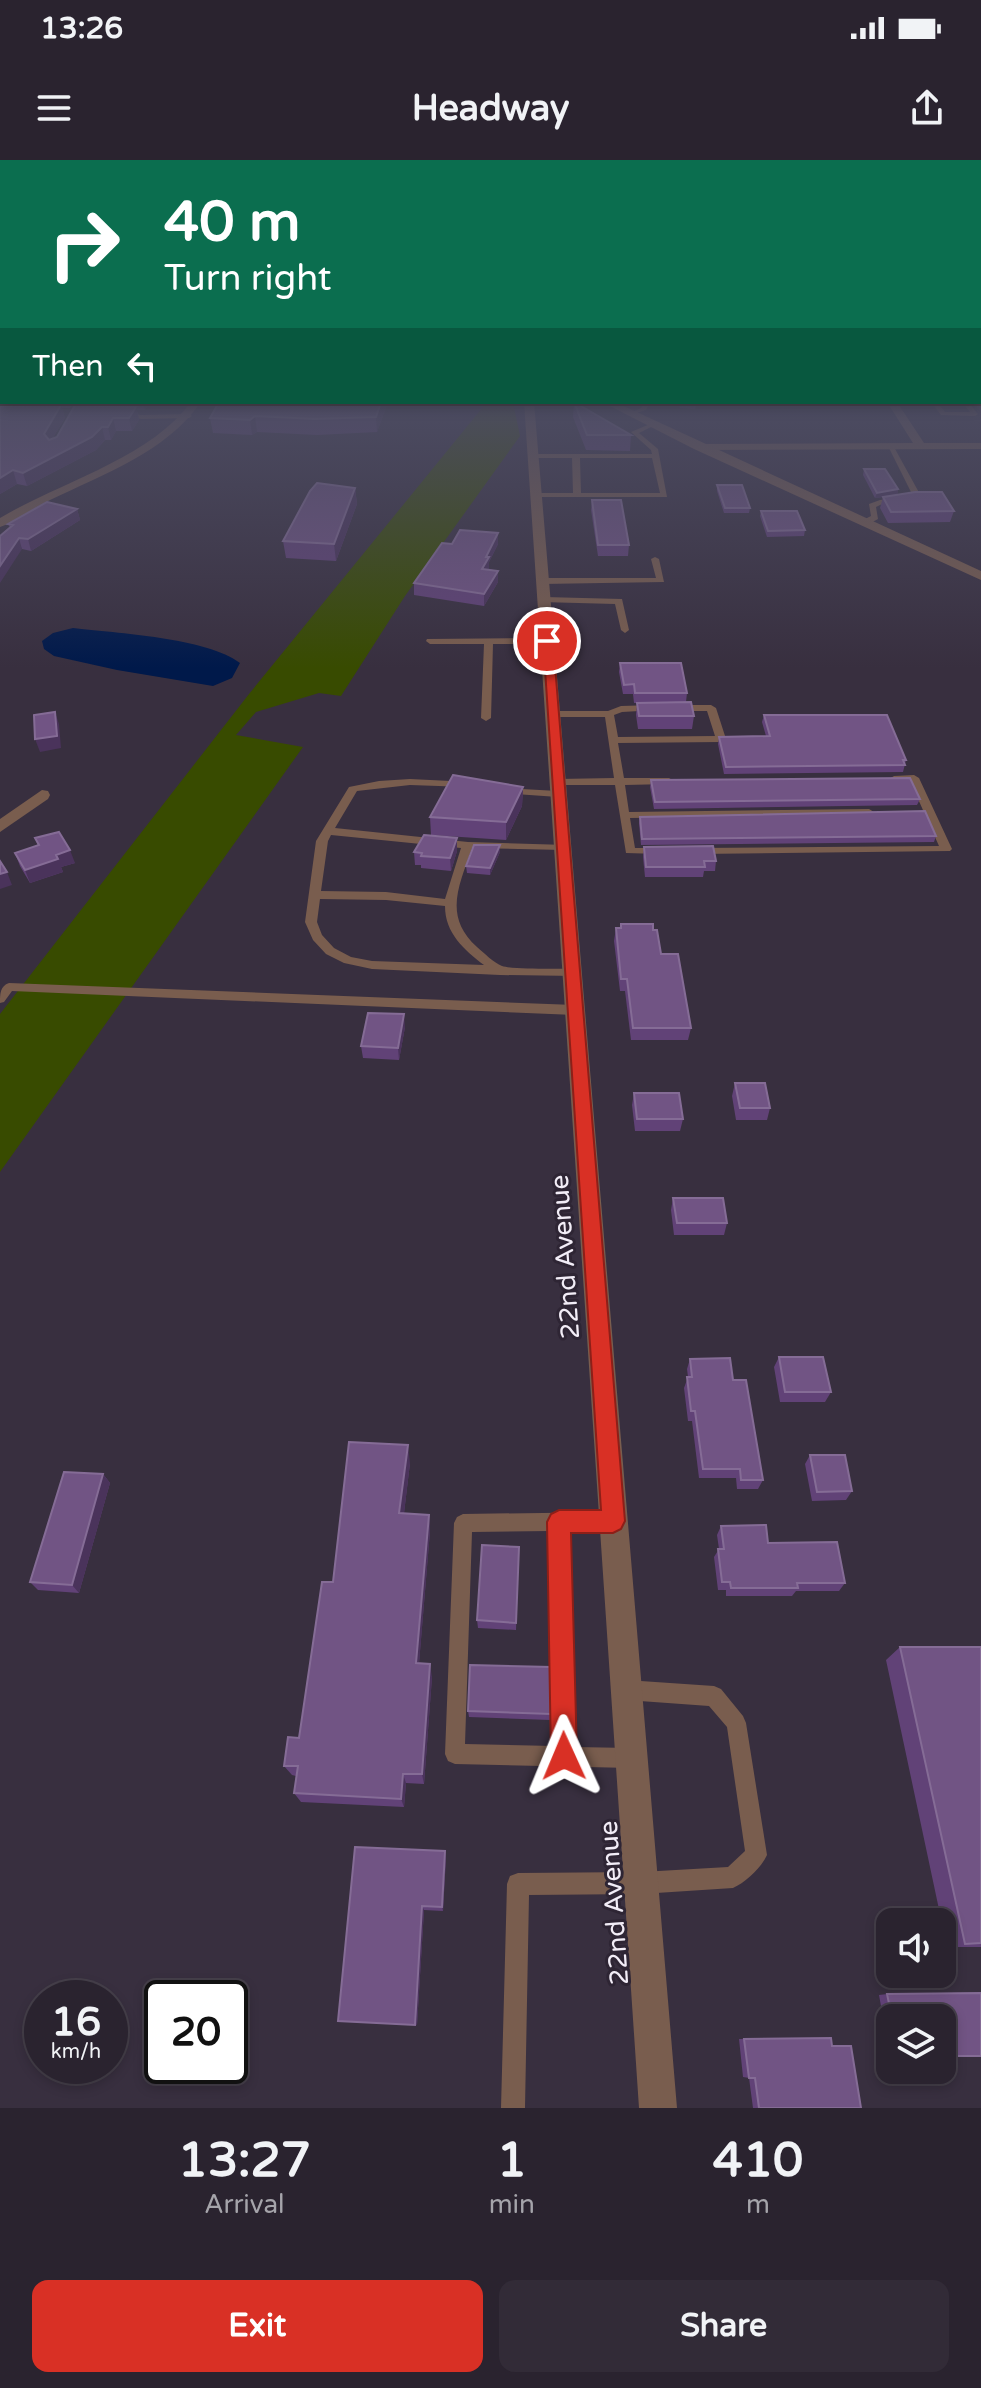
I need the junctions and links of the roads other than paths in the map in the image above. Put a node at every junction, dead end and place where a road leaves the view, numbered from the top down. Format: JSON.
{"nodes":[{"id":1,"x":60,"y":487,"type":"edge"},
{"id":2,"x":535,"y":487,"type":"edge"},
{"id":3,"x":577,"y":487,"type":"edge"},
{"id":4,"x":662,"y":487,"type":"edge"},
{"id":5,"x":785,"y":487,"type":"edge"},
{"id":6,"x":912,"y":487,"type":"edge"},
{"id":7,"x":536,"y":495,"type":"junction"},
{"id":8,"x":577,"y":495,"type":"junction"},
{"id":9,"x":0,"y":523,"type":"edge"},
{"id":10,"x":864,"y":523,"type":"junction"},
{"id":11,"x":655,"y":559,"type":"dead end"},
{"id":12,"x":981,"y":576,"type":"edge"},
{"id":13,"x":543,"y":591,"type":"junction"},
{"id":14,"x":625,"y":630,"type":"dead end"},
{"id":15,"x":430,"y":641,"type":"dead end"},
{"id":16,"x":489,"y":641,"type":"junction"},
{"id":17,"x":547,"y":641,"type":"junction"},
{"id":18,"x":553,"y":714,"type":"junction"},
{"id":19,"x":609,"y":714,"type":"junction"},
{"id":20,"x":486,"y":718,"type":"dead end"},
{"id":21,"x":614,"y":740,"type":"junction"},
{"id":22,"x":883,"y":779,"type":"edge"},
{"id":23,"x":679,"y":781,"type":"edge"},
{"id":24,"x":621,"y":782,"type":"junction"},
{"id":25,"x":476,"y":786,"type":"edge"},
{"id":26,"x":489,"y":788,"type":"edge"},
{"id":27,"x":558,"y":788,"type":"junction"},
{"id":28,"x":42,"y":795,"type":"dead end"},
{"id":29,"x":929,"y":811,"type":"junction"},
{"id":30,"x":881,"y":812,"type":"edge"},
{"id":31,"x":913,"y":812,"type":"edge"},
{"id":32,"x":625,"y":815,"type":"junction"},
{"id":33,"x":0,"y":827,"type":"edge"},
{"id":34,"x":328,"y":831,"type":"junction"},
{"id":35,"x":468,"y":845,"type":"junction"},
{"id":36,"x":563,"y":847,"type":"junction"},
{"id":37,"x":316,"y":895,"type":"junction"},
{"id":38,"x":448,"y":903,"type":"junction"},
{"id":39,"x":500,"y":971,"type":"junction"},
{"id":40,"x":572,"y":973,"type":"junction"},
{"id":41,"x":0,"y":999,"type":"edge"},
{"id":42,"x":575,"y":1010,"type":"junction"},
{"id":43,"x":613,"y":1521,"type":"junction"},
{"id":44,"x":559,"y":1522,"type":"junction"},
{"id":45,"x":626,"y":1690,"type":"junction"},
{"id":46,"x":564,"y":1756,"type":"junction"},
{"id":47,"x":631,"y":1758,"type":"junction"},
{"id":48,"x":641,"y":1883,"type":"junction"},
{"id":49,"x":513,"y":2108,"type":"edge"},
{"id":50,"x":658,"y":2108,"type":"edge"}],
"edges":[{"from":1,"to":9,"type":"street"},
{"from":2,"to":7,"type":"street","name":"22nd Avenue"},
{"from":3,"to":8,"type":"lane"},
{"from":4,"to":8,"type":"lane"},
{"from":5,"to":10,"type":"street"},
{"from":6,"to":10,"type":"lane"},
{"from":7,"to":8,"type":"lane"},
{"from":7,"to":13,"type":"street","name":"22nd Avenue"},
{"from":10,"to":12,"type":"street"},
{"from":11,"to":13,"type":"lane"},
{"from":13,"to":14,"type":"lane"},
{"from":13,"to":17,"type":"street","name":"22nd Avenue"},
{"from":15,"to":16,"type":"lane"},
{"from":16,"to":17,"type":"lane"},
{"from":16,"to":20,"type":"lane"},
{"from":17,"to":18,"type":"street","name":"22nd Avenue"},
{"from":18,"to":19,"type":"lane"},
{"from":18,"to":27,"type":"street","name":"22nd Avenue"},
{"from":19,"to":21,"type":"lane"},
{"from":19,"to":21,"type":"lane"},
{"from":21,"to":24,"type":"lane"},
{"from":22,"to":29,"type":"lane"},
{"from":23,"to":24,"type":"lane"},
{"from":24,"to":27,"type":"lane"},
{"from":24,"to":32,"type":"lane"},
{"from":25,"to":34,"type":"lane"},
{"from":26,"to":27,"type":"lane"},
{"from":27,"to":36,"type":"street","name":"22nd Avenue"},
{"from":28,"to":33,"type":"street"},
{"from":29,"to":31,"type":"lane"},
{"from":29,"to":32,"type":"lane"},
{"from":30,"to":32,"type":"lane"},
{"from":34,"to":35,"type":"lane"},
{"from":34,"to":37,"type":"lane"},
{"from":35,"to":36,"type":"lane"},
{"from":35,"to":38,"type":"lane"},
{"from":36,"to":40,"type":"street","name":"22nd Avenue"},
{"from":37,"to":38,"type":"lane"},
{"from":37,"to":39,"type":"lane"},
{"from":38,"to":39,"type":"lane"},
{"from":39,"to":40,"type":"lane"},
{"from":40,"to":42,"type":"street","name":"22nd Avenue"},
{"from":41,"to":42,"type":"lane"},
{"from":42,"to":43,"type":"street","name":"22nd Avenue"},
{"from":43,"to":44,"type":"lane"},
{"from":43,"to":45,"type":"street","name":"22nd Avenue"},
{"from":44,"to":46,"type":"lane"},
{"from":44,"to":46,"type":"lane"},
{"from":45,"to":47,"type":"street","name":"22nd Avenue"},
{"from":45,"to":48,"type":"lane"},
{"from":46,"to":47,"type":"lane"},
{"from":47,"to":48,"type":"street","name":"22nd Avenue"},
{"from":48,"to":49,"type":"lane"},
{"from":48,"to":50,"type":"street","name":"22nd Avenue"}]}
